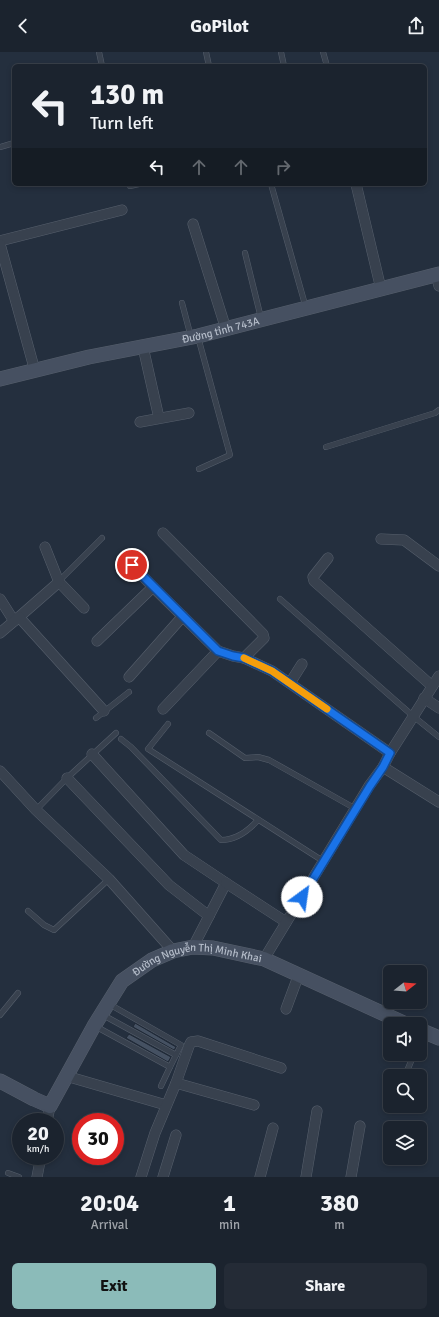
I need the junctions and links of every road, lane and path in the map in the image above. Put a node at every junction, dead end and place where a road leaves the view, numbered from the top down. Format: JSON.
{"nodes":[{"id":1,"x":99,"y":52,"type":"edge"},
{"id":2,"x":206,"y":52,"type":"edge"},
{"id":3,"x":281,"y":52,"type":"edge"},
{"id":4,"x":323,"y":52,"type":"edge"},
{"id":5,"x":102,"y":64,"type":"edge"},
{"id":6,"x":209,"y":64,"type":"edge"},
{"id":7,"x":284,"y":64,"type":"edge"},
{"id":8,"x":326,"y":64,"type":"edge"},
{"id":9,"x":12,"y":144,"type":"edge"},
{"id":10,"x":0,"y":147,"type":"edge"},
{"id":11,"x":272,"y":186,"type":"edge"},
{"id":12,"x":356,"y":186,"type":"edge"},
{"id":13,"x":122,"y":210,"type":"dead end"},
{"id":14,"x":193,"y":224,"type":"dead end"},
{"id":15,"x":0,"y":243,"type":"edge"},
{"id":16,"x":245,"y":253,"type":"dead end"},
{"id":17,"x":438,"y":278,"type":"edge"},
{"id":18,"x":381,"y":289,"type":"junction"},
{"id":19,"x":182,"y":303,"type":"dead end"},
{"id":20,"x":306,"y":309,"type":"junction"},
{"id":21,"x":262,"y":320,"type":"junction"},
{"id":22,"x":226,"y":329,"type":"junction"},
{"id":23,"x":194,"y":337,"type":"junction"},
{"id":24,"x":143,"y":347,"type":"junction"},
{"id":25,"x":35,"y":371,"type":"junction"},
{"id":26,"x":0,"y":379,"type":"edge"},
{"id":27,"x":439,"y":410,"type":"edge"},
{"id":28,"x":189,"y":413,"type":"dead end"},
{"id":29,"x":159,"y":418,"type":"junction"},
{"id":30,"x":140,"y":422,"type":"dead end"},
{"id":31,"x":326,"y":447,"type":"dead end"},
{"id":32,"x":199,"y":469,"type":"dead end"},
{"id":33,"x":163,"y":533,"type":"dead end"},
{"id":34,"x":102,"y":538,"type":"dead end"},
{"id":35,"x":381,"y":539,"type":"dead end"},
{"id":36,"x":46,"y":547,"type":"dead end"},
{"id":37,"x":328,"y":558,"type":"dead end"},
{"id":38,"x":132,"y":565,"type":"dead end"},
{"id":39,"x":439,"y":566,"type":"edge"},
{"id":40,"x":59,"y":582,"type":"junction"},
{"id":41,"x":153,"y":587,"type":"junction"},
{"id":42,"x":0,"y":599,"type":"edge"},
{"id":43,"x":280,"y":599,"type":"dead end"},
{"id":44,"x":84,"y":608,"type":"dead end"},
{"id":45,"x":183,"y":616,"type":"junction"},
{"id":46,"x":17,"y":619,"type":"junction"},
{"id":47,"x":0,"y":633,"type":"edge"},
{"id":48,"x":97,"y":641,"type":"dead end"},
{"id":49,"x":218,"y":651,"type":"junction"},
{"id":50,"x":244,"y":658,"type":"junction"},
{"id":51,"x":302,"y":664,"type":"dead end"},
{"id":52,"x":439,"y":676,"type":"edge"},
{"id":53,"x":128,"y":677,"type":"dead end"},
{"id":54,"x":290,"y":683,"type":"junction"},
{"id":55,"x":432,"y":686,"type":"junction"},
{"id":56,"x":129,"y":692,"type":"dead end"},
{"id":57,"x":424,"y":698,"type":"junction"},
{"id":58,"x":163,"y":708,"type":"dead end"},
{"id":59,"x":439,"y":708,"type":"edge"},
{"id":60,"x":104,"y":711,"type":"junction"},
{"id":61,"x":413,"y":716,"type":"junction"},
{"id":62,"x":96,"y":718,"type":"dead end"},
{"id":63,"x":168,"y":724,"type":"dead end"},
{"id":64,"x":116,"y":733,"type":"dead end"},
{"id":65,"x":209,"y":733,"type":"dead end"},
{"id":66,"x":439,"y":737,"type":"edge"},
{"id":67,"x":121,"y":739,"type":"dead end"},
{"id":68,"x":148,"y":749,"type":"junction"},
{"id":69,"x":390,"y":753,"type":"junction"},
{"id":70,"x":92,"y":754,"type":"junction"},
{"id":71,"x":140,"y":756,"type":"junction"},
{"id":72,"x":383,"y":767,"type":"junction"},
{"id":73,"x":0,"y":770,"type":"edge"},
{"id":74,"x":67,"y":778,"type":"junction"},
{"id":75,"x":439,"y":802,"type":"edge"},
{"id":76,"x":356,"y":809,"type":"junction"},
{"id":77,"x":36,"y":810,"type":"junction"},
{"id":78,"x":258,"y":820,"type":"junction"},
{"id":79,"x":323,"y":862,"type":"junction"},
{"id":80,"x":109,"y":879,"type":"junction"},
{"id":81,"x":226,"y":883,"type":"junction"},
{"id":82,"x":28,"y":911,"type":"dead end"},
{"id":83,"x":210,"y":916,"type":"junction"},
{"id":84,"x":286,"y":922,"type":"junction"},
{"id":85,"x":193,"y":947,"type":"junction"},
{"id":86,"x":173,"y":951,"type":"junction"},
{"id":87,"x":264,"y":959,"type":"junction"},
{"id":88,"x":300,"y":974,"type":"junction"},
{"id":89,"x":18,"y":992,"type":"dead end"},
{"id":90,"x":286,"y":1010,"type":"dead end"},
{"id":91,"x":101,"y":1014,"type":"junction"},
{"id":92,"x":0,"y":1015,"type":"edge"},
{"id":93,"x":391,"y":1017,"type":"edge"},
{"id":94,"x":427,"y":1035,"type":"edge"},
{"id":95,"x":439,"y":1038,"type":"edge"},
{"id":96,"x":176,"y":1055,"type":"junction"},
{"id":97,"x":170,"y":1067,"type":"junction"},
{"id":98,"x":281,"y":1068,"type":"dead end"},
{"id":99,"x":66,"y":1076,"type":"junction"},
{"id":100,"x":0,"y":1081,"type":"edge"},
{"id":101,"x":176,"y":1083,"type":"junction"},
{"id":102,"x":161,"y":1086,"type":"dead end"},
{"id":103,"x":166,"y":1105,"type":"junction"},
{"id":104,"x":50,"y":1106,"type":"junction"},
{"id":105,"x":254,"y":1106,"type":"dead end"},
{"id":106,"x":317,"y":1111,"type":"dead end"},
{"id":107,"x":49,"y":1113,"type":"edge"},
{"id":108,"x":360,"y":1126,"type":"dead end"},
{"id":109,"x":273,"y":1128,"type":"dead end"},
{"id":110,"x":176,"y":1135,"type":"dead end"},
{"id":111,"x":39,"y":1165,"type":"edge"},
{"id":112,"x":8,"y":1173,"type":"dead end"},
{"id":113,"x":19,"y":1177,"type":"edge"},
{"id":114,"x":37,"y":1177,"type":"edge"},
{"id":115,"x":141,"y":1177,"type":"edge"},
{"id":116,"x":163,"y":1177,"type":"edge"},
{"id":117,"x":260,"y":1177,"type":"edge"},
{"id":118,"x":306,"y":1177,"type":"edge"},
{"id":119,"x":351,"y":1177,"type":"edge"}],
"edges":[{"from":1,"to":5,"type":"lane"},
{"from":2,"to":6,"type":"lane"},
{"from":3,"to":7,"type":"lane"},
{"from":4,"to":8,"type":"lane"},
{"from":9,"to":10,"type":"lane"},
{"from":11,"to":20,"type":"lane"},
{"from":12,"to":18,"type":"street"},
{"from":13,"to":15,"type":"street"},
{"from":14,"to":22,"type":"street"},
{"from":15,"to":25,"type":"street"},
{"from":16,"to":21,"type":"lane"},
{"from":17,"to":18,"type":"main road","name":"Đường tỉnh 743A"},
{"from":18,"to":20,"type":"main road","name":"Đường tỉnh 743A"},
{"from":19,"to":23,"type":"lane"},
{"from":20,"to":21,"type":"main road","name":"Đường tỉnh 743A"},
{"from":21,"to":22,"type":"main road","name":"Đường tỉnh 743A"},
{"from":22,"to":23,"type":"main road","name":"Đường tỉnh 743A"},
{"from":23,"to":24,"type":"main road","name":"Đường tỉnh 743A"},
{"from":23,"to":32,"type":"lane"},
{"from":24,"to":25,"type":"main road","name":"Đường tỉnh 743A"},
{"from":24,"to":29,"type":"street"},
{"from":25,"to":26,"type":"main road","name":"Đường tỉnh 743A"},
{"from":27,"to":31,"type":"lane"},
{"from":28,"to":29,"type":"street"},
{"from":29,"to":30,"type":"street"},
{"from":33,"to":50,"type":"street"},
{"from":34,"to":40,"type":"lane"},
{"from":35,"to":39,"type":"street"},
{"from":36,"to":40,"type":"street"},
{"from":37,"to":55,"type":"street"},
{"from":38,"to":41,"type":"street"},
{"from":40,"to":44,"type":"street"},
{"from":40,"to":46,"type":"street"},
{"from":41,"to":45,"type":"street"},
{"from":41,"to":48,"type":"street"},
{"from":42,"to":46,"type":"street"},
{"from":43,"to":61,"type":"lane"},
{"from":45,"to":49,"type":"street"},
{"from":45,"to":53,"type":"street"},
{"from":46,"to":47,"type":"street"},
{"from":46,"to":60,"type":"street"},
{"from":49,"to":50,"type":"street"},
{"from":49,"to":58,"type":"street"},
{"from":50,"to":54,"type":"street"},
{"from":51,"to":54,"type":"street"},
{"from":52,"to":55,"type":"street"},
{"from":54,"to":69,"type":"street"},
{"from":55,"to":57,"type":"street"},
{"from":56,"to":60,"type":"lane"},
{"from":57,"to":59,"type":"street"},
{"from":57,"to":61,"type":"street"},
{"from":60,"to":62,"type":"lane"},
{"from":61,"to":66,"type":"lane"},
{"from":61,"to":69,"type":"street"},
{"from":63,"to":68,"type":"lane"},
{"from":64,"to":70,"type":"lane"},
{"from":65,"to":76,"type":"lane"},
{"from":67,"to":71,"type":"lane"},
{"from":68,"to":71,"type":"lane"},
{"from":68,"to":78,"type":"lane"},
{"from":69,"to":72,"type":"street"},
{"from":70,"to":74,"type":"lane"},
{"from":70,"to":81,"type":"street"},
{"from":71,"to":78,"type":"lane"},
{"from":72,"to":75,"type":"street"},
{"from":72,"to":76,"type":"street"},
{"from":73,"to":77,"type":"street"},
{"from":74,"to":77,"type":"lane"},
{"from":74,"to":83,"type":"street"},
{"from":76,"to":79,"type":"street"},
{"from":77,"to":80,"type":"street"},
{"from":78,"to":79,"type":"lane"},
{"from":79,"to":84,"type":"street"},
{"from":80,"to":82,"type":"lane"},
{"from":80,"to":86,"type":"street"},
{"from":81,"to":83,"type":"street"},
{"from":81,"to":84,"type":"street"},
{"from":83,"to":85,"type":"street"},
{"from":84,"to":87,"type":"street"},
{"from":85,"to":86,"type":"main road","name":"Đường Nguyễn Thị Minh Khai"},
{"from":85,"to":87,"type":"main road","name":"Đường Nguyễn Thị Minh Khai"},
{"from":86,"to":91,"type":"main road","name":"Đường Nguyễn Thị Minh Khai"},
{"from":87,"to":88,"type":"main road","name":"Đường Nguyễn Thị Minh Khai"},
{"from":88,"to":90,"type":"street"},
{"from":88,"to":93,"type":"main road","name":"Đường Nguyễn Thị Minh Khai"},
{"from":89,"to":92,"type":"lane"},
{"from":91,"to":96,"type":"lane"},
{"from":91,"to":96,"type":"lane"},
{"from":91,"to":97,"type":"lane"},
{"from":91,"to":99,"type":"main road","name":"Đường Nguyễn Thị Minh Khai"},
{"from":94,"to":95,"type":"main road"},
{"from":96,"to":97,"type":"lane"},
{"from":97,"to":102,"type":"lane"},
{"from":98,"to":101,"type":"street"},
{"from":99,"to":103,"type":"street"},
{"from":99,"to":104,"type":"main road","name":"Đường Nguyễn Thị Minh Khai"},
{"from":100,"to":104,"type":"main road"},
{"from":101,"to":103,"type":"street"},
{"from":101,"to":105,"type":"street"},
{"from":103,"to":115,"type":"street"},
{"from":104,"to":107,"type":"street"},
{"from":106,"to":118,"type":"street"},
{"from":108,"to":119,"type":"street"},
{"from":109,"to":117,"type":"street"},
{"from":110,"to":116,"type":"street"},
{"from":111,"to":114,"type":"street"},
{"from":112,"to":113,"type":"lane"}]}
